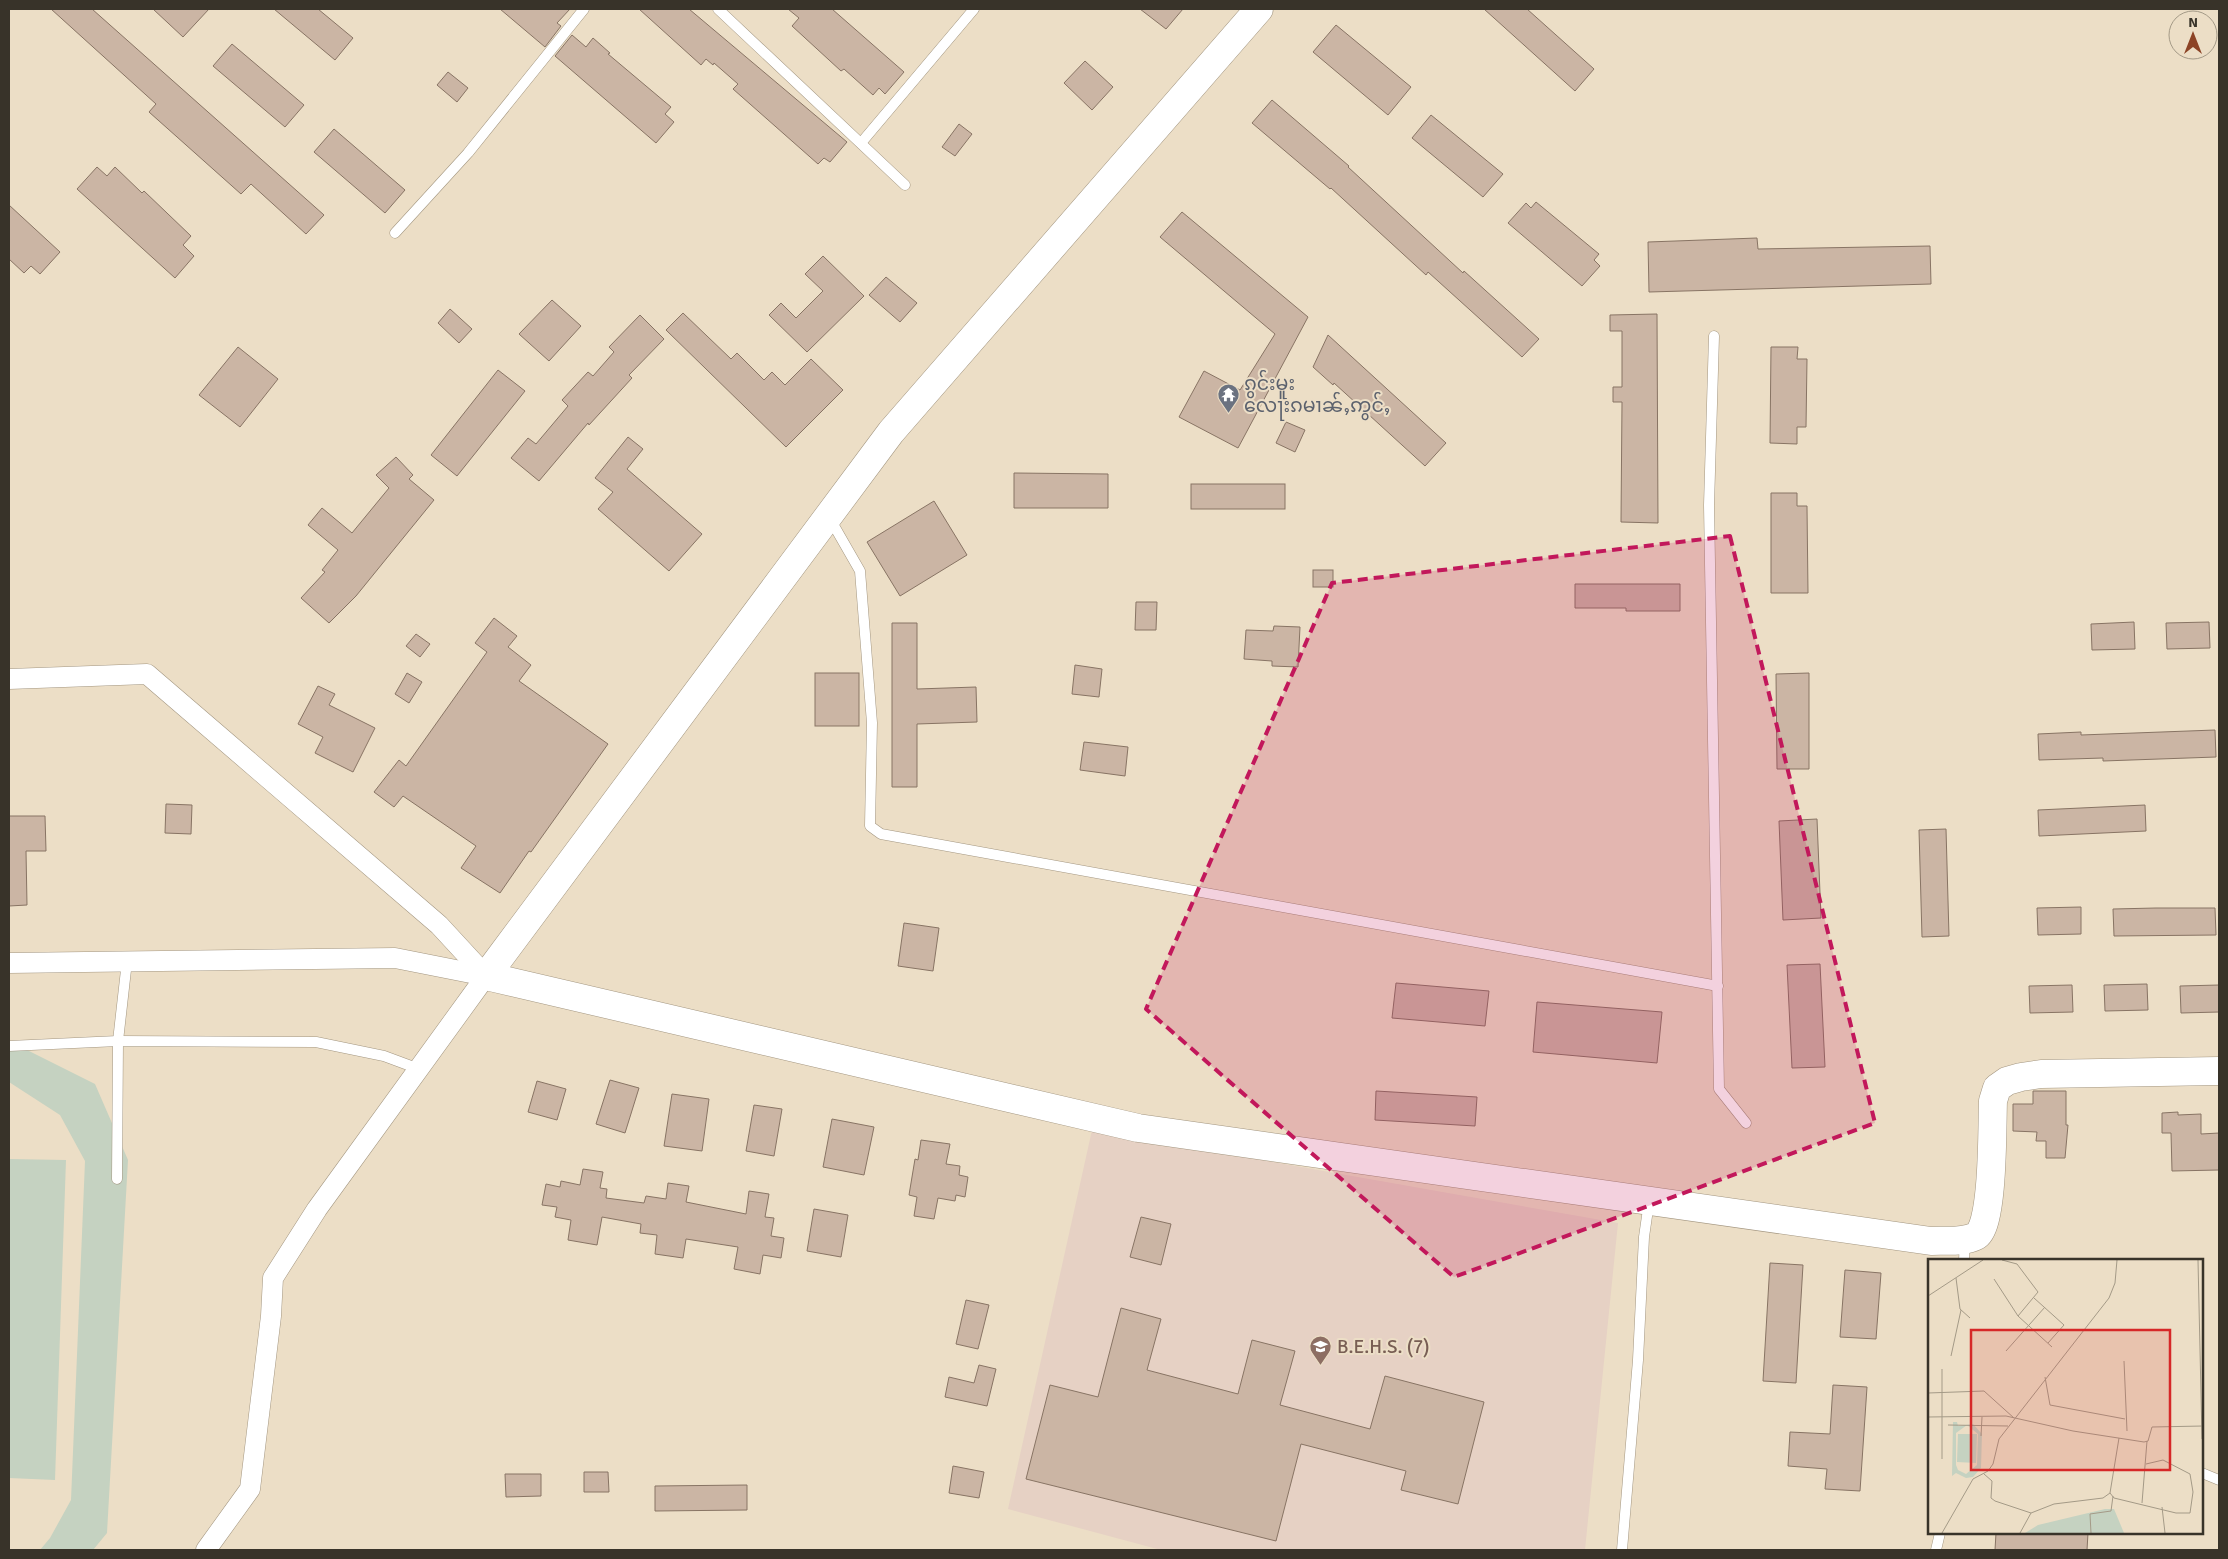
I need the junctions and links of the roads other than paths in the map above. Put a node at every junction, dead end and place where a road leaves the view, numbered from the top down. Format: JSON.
{"nodes":[{"id":1,"x":584,"y":9,"type":"edge"},
{"id":2,"x":718,"y":9,"type":"edge"},
{"id":3,"x":974,"y":9,"type":"edge"},
{"id":4,"x":1259,"y":9,"type":"edge"},
{"id":5,"x":861,"y":142,"type":"junction"},
{"id":6,"x":906,"y":185,"type":"dead end"},
{"id":7,"x":395,"y":233,"type":"dead end"},
{"id":8,"x":1714,"y":336,"type":"dead end"},
{"id":9,"x":829,"y":516,"type":"junction"},
{"id":10,"x":9,"y":679,"type":"edge"},
{"id":11,"x":127,"y":962,"type":"junction"},
{"id":12,"x":9,"y":963,"type":"edge"},
{"id":13,"x":486,"y":976,"type":"junction"},
{"id":14,"x":1718,"y":986,"type":"junction"},
{"id":15,"x":118,"y":1041,"type":"junction"},
{"id":16,"x":9,"y":1046,"type":"edge"},
{"id":17,"x":419,"y":1069,"type":"junction"},
{"id":18,"x":2219,"y":1071,"type":"edge"},
{"id":19,"x":1746,"y":1123,"type":"dead end"},
{"id":20,"x":117,"y":1179,"type":"dead end"},
{"id":21,"x":1650,"y":1201,"type":"junction"},
{"id":22,"x":1964,"y":1250,"type":"edge"},
{"id":23,"x":2203,"y":1473,"type":"edge"},
{"id":24,"x":2219,"y":1480,"type":"edge"},
{"id":25,"x":1940,"y":1534,"type":"edge"},
{"id":26,"x":206,"y":1550,"type":"edge"},
{"id":27,"x":1622,"y":1550,"type":"edge"},
{"id":28,"x":1936,"y":1550,"type":"edge"}],
"edges":[{"from":1,"to":7,"type":"lane"},
{"from":2,"to":5,"type":"lane"},
{"from":3,"to":5,"type":"lane"},
{"from":4,"to":9,"type":"street"},
{"from":5,"to":6,"type":"lane"},
{"from":8,"to":14,"type":"lane"},
{"from":9,"to":13,"type":"street"},
{"from":9,"to":14,"type":"lane"},
{"from":10,"to":13,"type":"street"},
{"from":11,"to":12,"type":"street"},
{"from":11,"to":13,"type":"street"},
{"from":11,"to":15,"type":"lane"},
{"from":13,"to":17,"type":"street"},
{"from":13,"to":21,"type":"street"},
{"from":14,"to":19,"type":"lane"},
{"from":15,"to":16,"type":"lane"},
{"from":15,"to":17,"type":"lane"},
{"from":15,"to":20,"type":"lane"},
{"from":17,"to":26,"type":"street"},
{"from":18,"to":22,"type":"street"},
{"from":21,"to":22,"type":"street"},
{"from":21,"to":27,"type":"lane"},
{"from":23,"to":24,"type":"lane"},
{"from":25,"to":28,"type":"lane"}]}
